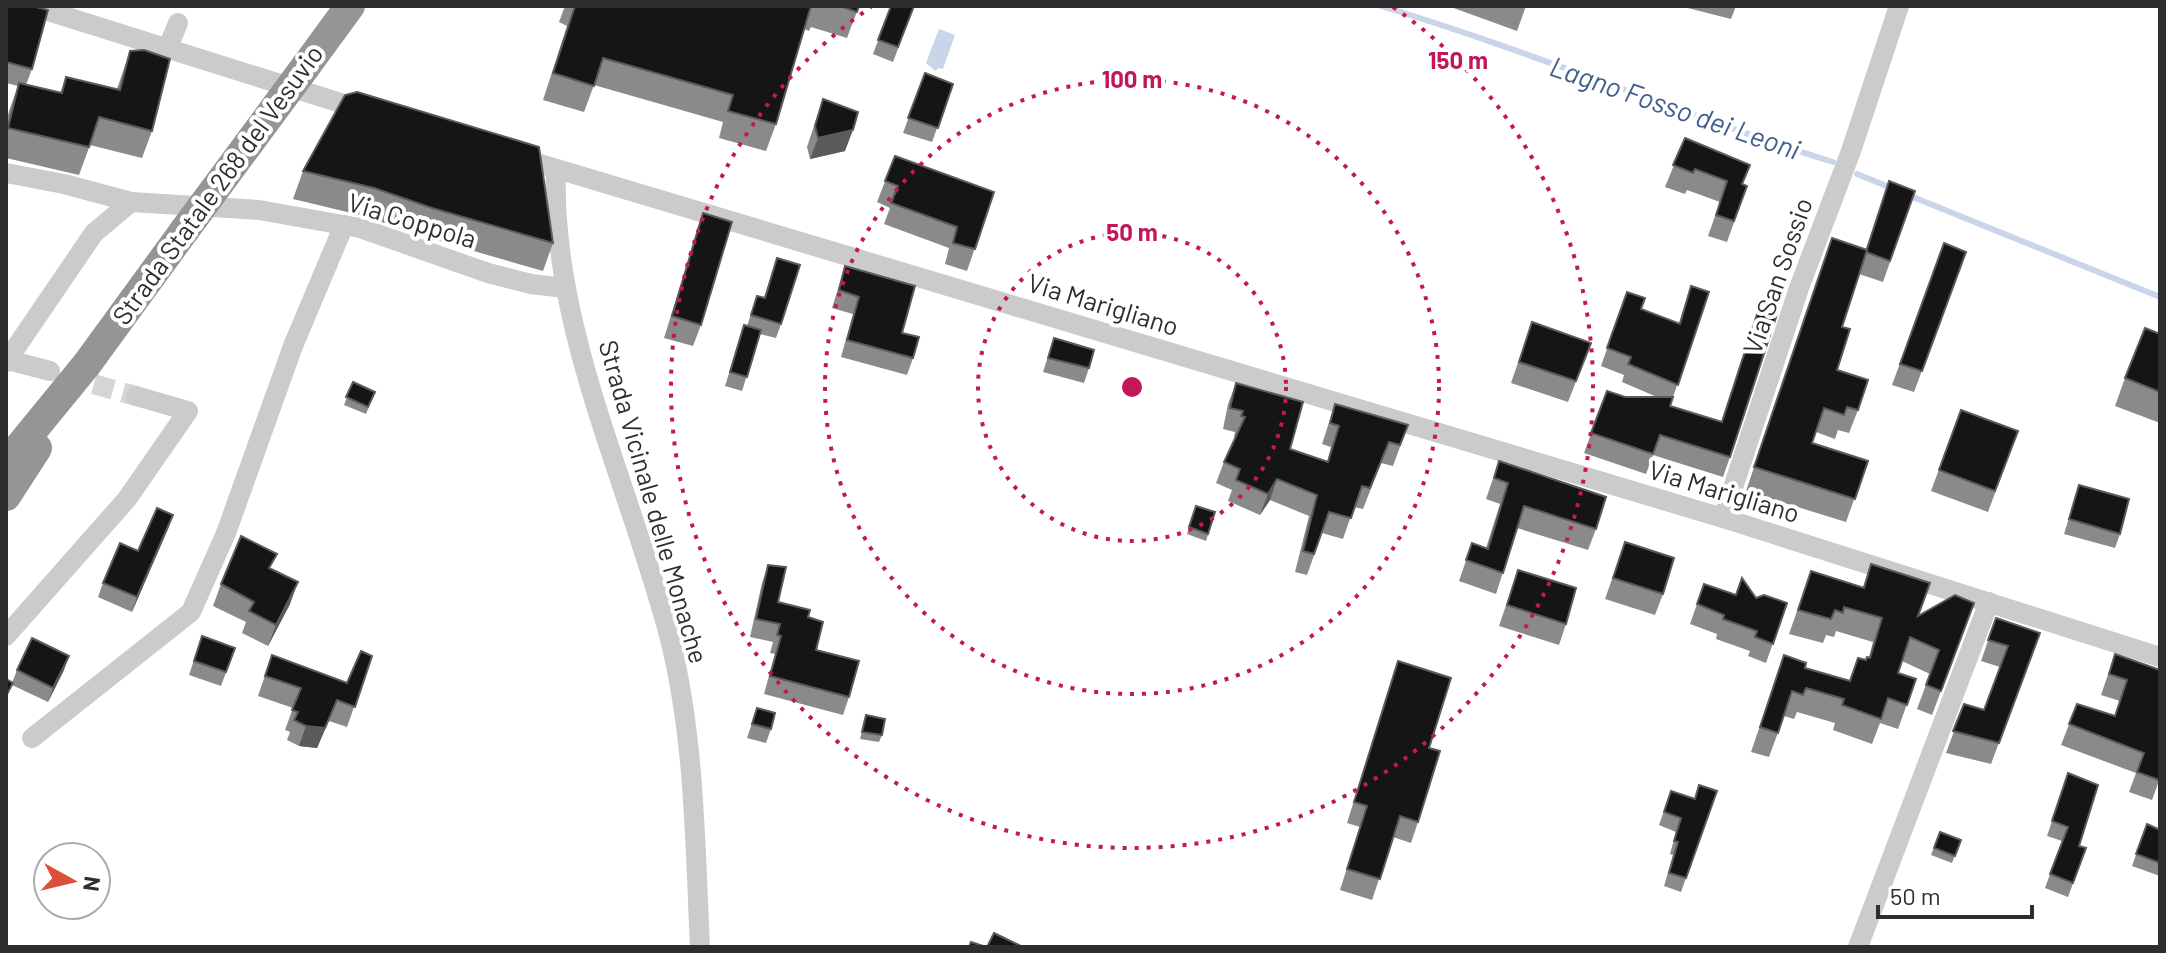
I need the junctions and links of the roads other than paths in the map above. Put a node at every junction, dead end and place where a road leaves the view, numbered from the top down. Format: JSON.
{"nodes":[{"id":1,"x":32,"y":6,"type":"edge"},
{"id":2,"x":350,"y":6,"type":"edge"},
{"id":3,"x":1899,"y":6,"type":"edge"},
{"id":4,"x":178,"y":23,"type":"dead end"},
{"id":5,"x":167,"y":50,"type":"junction"},
{"id":6,"x":378,"y":115,"type":"edge"},
{"id":7,"x":496,"y":151,"type":"edge"},
{"id":8,"x":556,"y":169,"type":"junction"},
{"id":9,"x":6,"y":173,"type":"edge"},
{"id":10,"x":131,"y":202,"type":"junction"},
{"id":11,"x":344,"y":225,"type":"junction"},
{"id":12,"x":565,"y":288,"type":"junction"},
{"id":13,"x":7,"y":361,"type":"edge"},
{"id":14,"x":87,"y":364,"type":"junction"},
{"id":15,"x":50,"y":371,"type":"tunnel mouth"},
{"id":16,"x":136,"y":396,"type":"tunnel mouth"},
{"id":17,"x":6,"y":463,"type":"edge"},
{"id":18,"x":6,"y":496,"type":"edge"},
{"id":19,"x":1723,"y":518,"type":"junction"},
{"id":20,"x":1989,"y":602,"type":"junction"},
{"id":21,"x":6,"y":636,"type":"edge"},
{"id":22,"x":2160,"y":657,"type":"edge"},
{"id":23,"x":32,"y":738,"type":"dead end"},
{"id":24,"x":700,"y":947,"type":"edge"},
{"id":25,"x":1858,"y":947,"type":"edge"}],
"edges":[{"from":1,"to":5,"type":"street"},
{"from":2,"to":14,"type":"highway","name":"Strada Statale 268 del Vesuvio","bridge":true},
{"from":3,"to":19,"type":"street","name":"Via San Sossio"},
{"from":4,"to":5,"type":"street"},
{"from":5,"to":6,"type":"street"},
{"from":7,"to":8,"type":"street","name":"Via Marigliano"},
{"from":8,"to":12,"type":"street","name":"Strada Vicinale delle Monache"},
{"from":8,"to":19,"type":"street","name":"Via Marigliano"},
{"from":9,"to":10,"type":"street","name":"Via Coppola"},
{"from":10,"to":11,"type":"street","name":"Via Coppola"},
{"from":10,"to":13,"type":"street"},
{"from":11,"to":12,"type":"street","name":"Via Coppola"},
{"from":11,"to":23,"type":"street"},
{"from":12,"to":24,"type":"street","name":"Strada Vicinale delle Monache"},
{"from":13,"to":15,"type":"street"},
{"from":14,"to":17,"type":"highway","name":"Strada Statale 268 del Vesuvio"},
{"from":14,"to":18,"type":"highway","name":"Strada Statale 268 del Vesuvio"},
{"from":16,"to":21,"type":"street"},
{"from":19,"to":20,"type":"street","name":"Via Marigliano"},
{"from":20,"to":22,"type":"street","name":"Via Marigliano"},
{"from":20,"to":25,"type":"street"}]}
